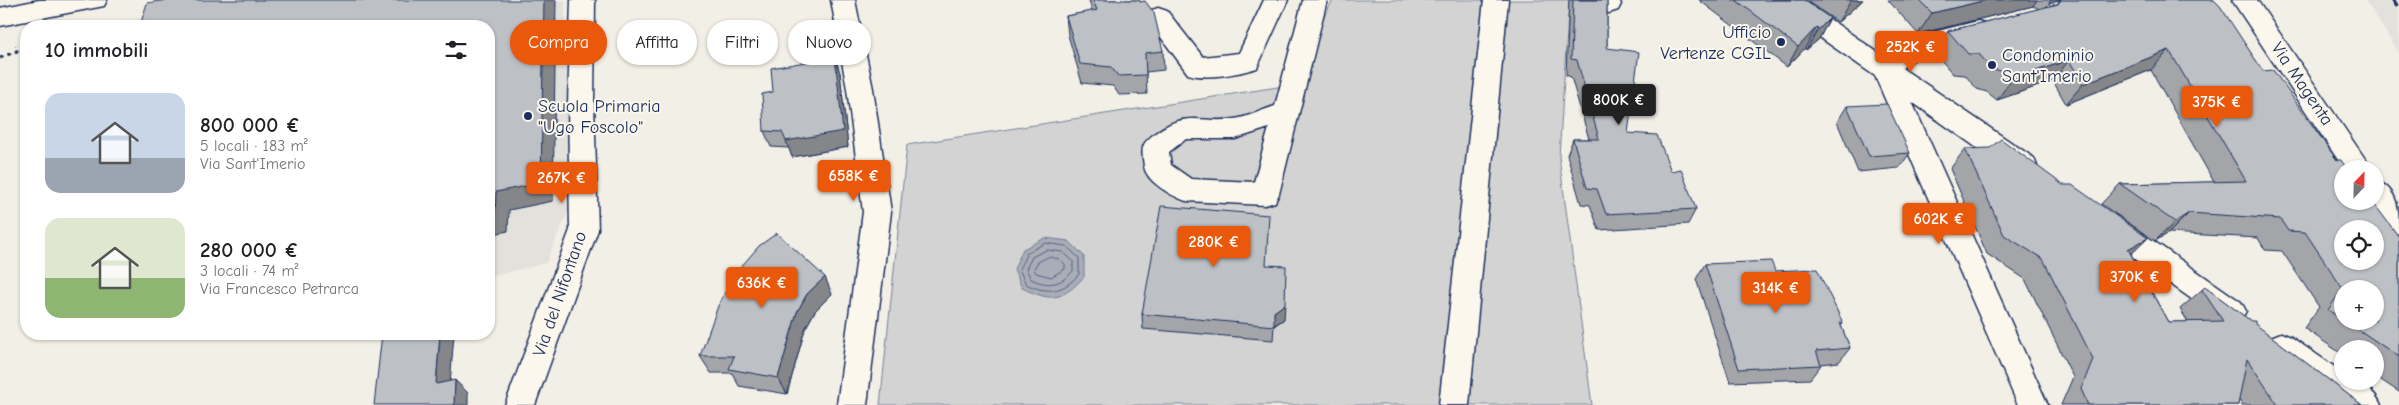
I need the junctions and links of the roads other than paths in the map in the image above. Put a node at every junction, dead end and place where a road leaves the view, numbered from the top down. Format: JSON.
{"nodes":[{"id":1,"x":95,"y":0,"type":"edge"},
{"id":2,"x":583,"y":0,"type":"edge"},
{"id":3,"x":844,"y":0,"type":"edge"},
{"id":4,"x":1276,"y":0,"type":"edge"},
{"id":5,"x":1315,"y":0,"type":"edge"},
{"id":6,"x":1496,"y":0,"type":"edge"},
{"id":7,"x":1784,"y":0,"type":"edge"},
{"id":8,"x":2244,"y":0,"type":"edge"},
{"id":9,"x":0,"y":17,"type":"edge"},
{"id":10,"x":1158,"y":17,"type":"dead end"},
{"id":11,"x":1996,"y":26,"type":"edge"},
{"id":12,"x":1884,"y":68,"type":"junction"},
{"id":13,"x":1286,"y":112,"type":"junction"},
{"id":14,"x":2353,"y":160,"type":"edge"},
{"id":15,"x":2047,"y":182,"type":"edge"},
{"id":16,"x":2384,"y":203,"type":"edge"},
{"id":17,"x":2088,"y":211,"type":"edge"},
{"id":18,"x":2399,"y":223,"type":"edge"},
{"id":19,"x":520,"y":405,"type":"edge"},
{"id":20,"x":852,"y":405,"type":"edge"},
{"id":21,"x":1454,"y":405,"type":"edge"},
{"id":22,"x":2032,"y":405,"type":"edge"},
{"id":23,"x":2366,"y":405,"type":"edge"}],
"edges":[{"from":1,"to":9,"type":"street"},
{"from":2,"to":19,"type":"street","name":"Via del Nifontano"},
{"from":3,"to":20,"type":"street"},
{"from":4,"to":10,"type":"street"},
{"from":5,"to":13,"type":"street"},
{"from":6,"to":21,"type":"street"},
{"from":7,"to":12,"type":"street"},
{"from":8,"to":14,"type":"street","name":"Via Magenta"},
{"from":11,"to":12,"type":"street"},
{"from":12,"to":15,"type":"street"},
{"from":12,"to":22,"type":"street"},
{"from":13,"to":13,"type":"street"},
{"from":16,"to":18,"type":"street"},
{"from":17,"to":23,"type":"street"}]}
